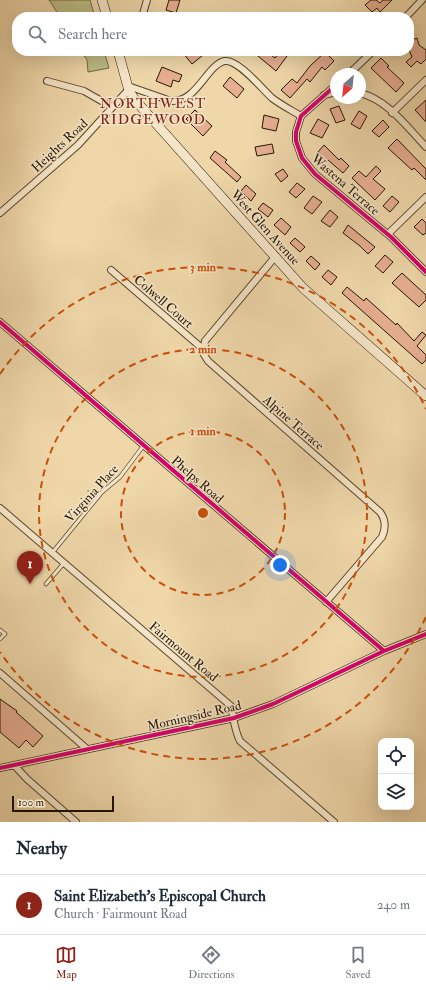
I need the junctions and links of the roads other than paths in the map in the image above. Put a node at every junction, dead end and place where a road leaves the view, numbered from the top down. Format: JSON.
{"nodes":[{"id":1,"x":102,"y":0,"type":"edge"},
{"id":2,"x":147,"y":0,"type":"edge"},
{"id":3,"x":422,"y":0,"type":"edge"},
{"id":4,"x":106,"y":12,"type":"edge"},
{"id":5,"x":143,"y":12,"type":"edge"},
{"id":6,"x":411,"y":12,"type":"edge"},
{"id":7,"x":122,"y":56,"type":"edge"},
{"id":8,"x":369,"y":56,"type":"edge"},
{"id":9,"x":356,"y":68,"type":"edge"},
{"id":10,"x":426,"y":80,"type":"edge"},
{"id":11,"x":47,"y":81,"type":"dead end"},
{"id":12,"x":128,"y":88,"type":"junction"},
{"id":13,"x":330,"y":90,"type":"edge"},
{"id":14,"x":330,"y":94,"type":"edge"},
{"id":15,"x":366,"y":95,"type":"edge"},
{"id":16,"x":321,"y":97,"type":"junction"},
{"id":17,"x":112,"y":107,"type":"junction"},
{"id":18,"x":392,"y":113,"type":"junction"},
{"id":19,"x":301,"y":116,"type":"junction"},
{"id":20,"x":426,"y":147,"type":"edge"},
{"id":21,"x":426,"y":197,"type":"edge"},
{"id":22,"x":0,"y":213,"type":"edge"},
{"id":23,"x":388,"y":234,"type":"junction"},
{"id":24,"x":276,"y":258,"type":"junction"},
{"id":25,"x":111,"y":270,"type":"dead end"},
{"id":26,"x":426,"y":272,"type":"edge"},
{"id":27,"x":0,"y":322,"type":"edge"},
{"id":28,"x":203,"y":349,"type":"junction"},
{"id":29,"x":426,"y":396,"type":"edge"},
{"id":30,"x":144,"y":446,"type":"junction"},
{"id":31,"x":0,"y":508,"type":"edge"},
{"id":32,"x":52,"y":553,"type":"junction"},
{"id":33,"x":64,"y":563,"type":"junction"},
{"id":34,"x":46,"y":584,"type":"dead end"},
{"id":35,"x":326,"y":602,"type":"junction"},
{"id":36,"x":0,"y":630,"type":"edge"},
{"id":37,"x":426,"y":634,"type":"edge"},
{"id":38,"x":0,"y":639,"type":"edge"},
{"id":39,"x":384,"y":651,"type":"junction"},
{"id":40,"x":0,"y":674,"type":"edge"},
{"id":41,"x":234,"y":718,"type":"junction"},
{"id":42,"x":87,"y":749,"type":"junction"},
{"id":43,"x":14,"y":765,"type":"junction"},
{"id":44,"x":0,"y":768,"type":"edge"},
{"id":45,"x":76,"y":822,"type":"edge"},
{"id":46,"x":334,"y":822,"type":"edge"}],
"edges":[{"from":1,"to":4,"type":"street"},
{"from":2,"to":5,"type":"street"},
{"from":3,"to":6,"type":"street"},
{"from":7,"to":12,"type":"street","name":"West Glen Avenue"},
{"from":8,"to":9,"type":"street"},
{"from":10,"to":18,"type":"street"},
{"from":11,"to":17,"type":"street"},
{"from":12,"to":17,"type":"street","name":"Heights Road"},
{"from":12,"to":19,"type":"street"},
{"from":12,"to":24,"type":"street","name":"West Glen Avenue"},
{"from":13,"to":16,"type":"street"},
{"from":14,"to":16,"type":"street"},
{"from":15,"to":18,"type":"street"},
{"from":16,"to":19,"type":"street"},
{"from":17,"to":22,"type":"street","name":"Heights Road"},
{"from":18,"to":20,"type":"street"},
{"from":19,"to":23,"type":"street","name":"Wastena Terrace"},
{"from":21,"to":23,"type":"street"},
{"from":23,"to":26,"type":"street","name":"Wastena Terrace"},
{"from":24,"to":28,"type":"street"},
{"from":24,"to":29,"type":"street","name":"West Glen Avenue"},
{"from":25,"to":28,"type":"street","name":"Colwell Court"},
{"from":27,"to":30,"type":"street","name":"Phelps Road"},
{"from":28,"to":35,"type":"street","name":"Alpine Terrace"},
{"from":30,"to":32,"type":"lane","name":"Virginia Place"},
{"from":30,"to":35,"type":"street","name":"Phelps Road"},
{"from":31,"to":32,"type":"street","name":"Fairmount Road"},
{"from":32,"to":33,"type":"street","name":"Fairmount Road"},
{"from":33,"to":34,"type":"lane"},
{"from":33,"to":41,"type":"street","name":"Fairmount Road"},
{"from":35,"to":39,"type":"street","name":"Phelps Road"},
{"from":36,"to":38,"type":"lane"},
{"from":37,"to":39,"type":"street","name":"Morningside Road"},
{"from":39,"to":41,"type":"street","name":"Morningside Road"},
{"from":40,"to":42,"type":"street"},
{"from":41,"to":42,"type":"street","name":"Morningside Road"},
{"from":41,"to":46,"type":"street","name":"Fairmount Road"},
{"from":42,"to":43,"type":"street","name":"Morningside Road"},
{"from":43,"to":44,"type":"street","name":"Morningside Road"},
{"from":43,"to":45,"type":"street"}]}
